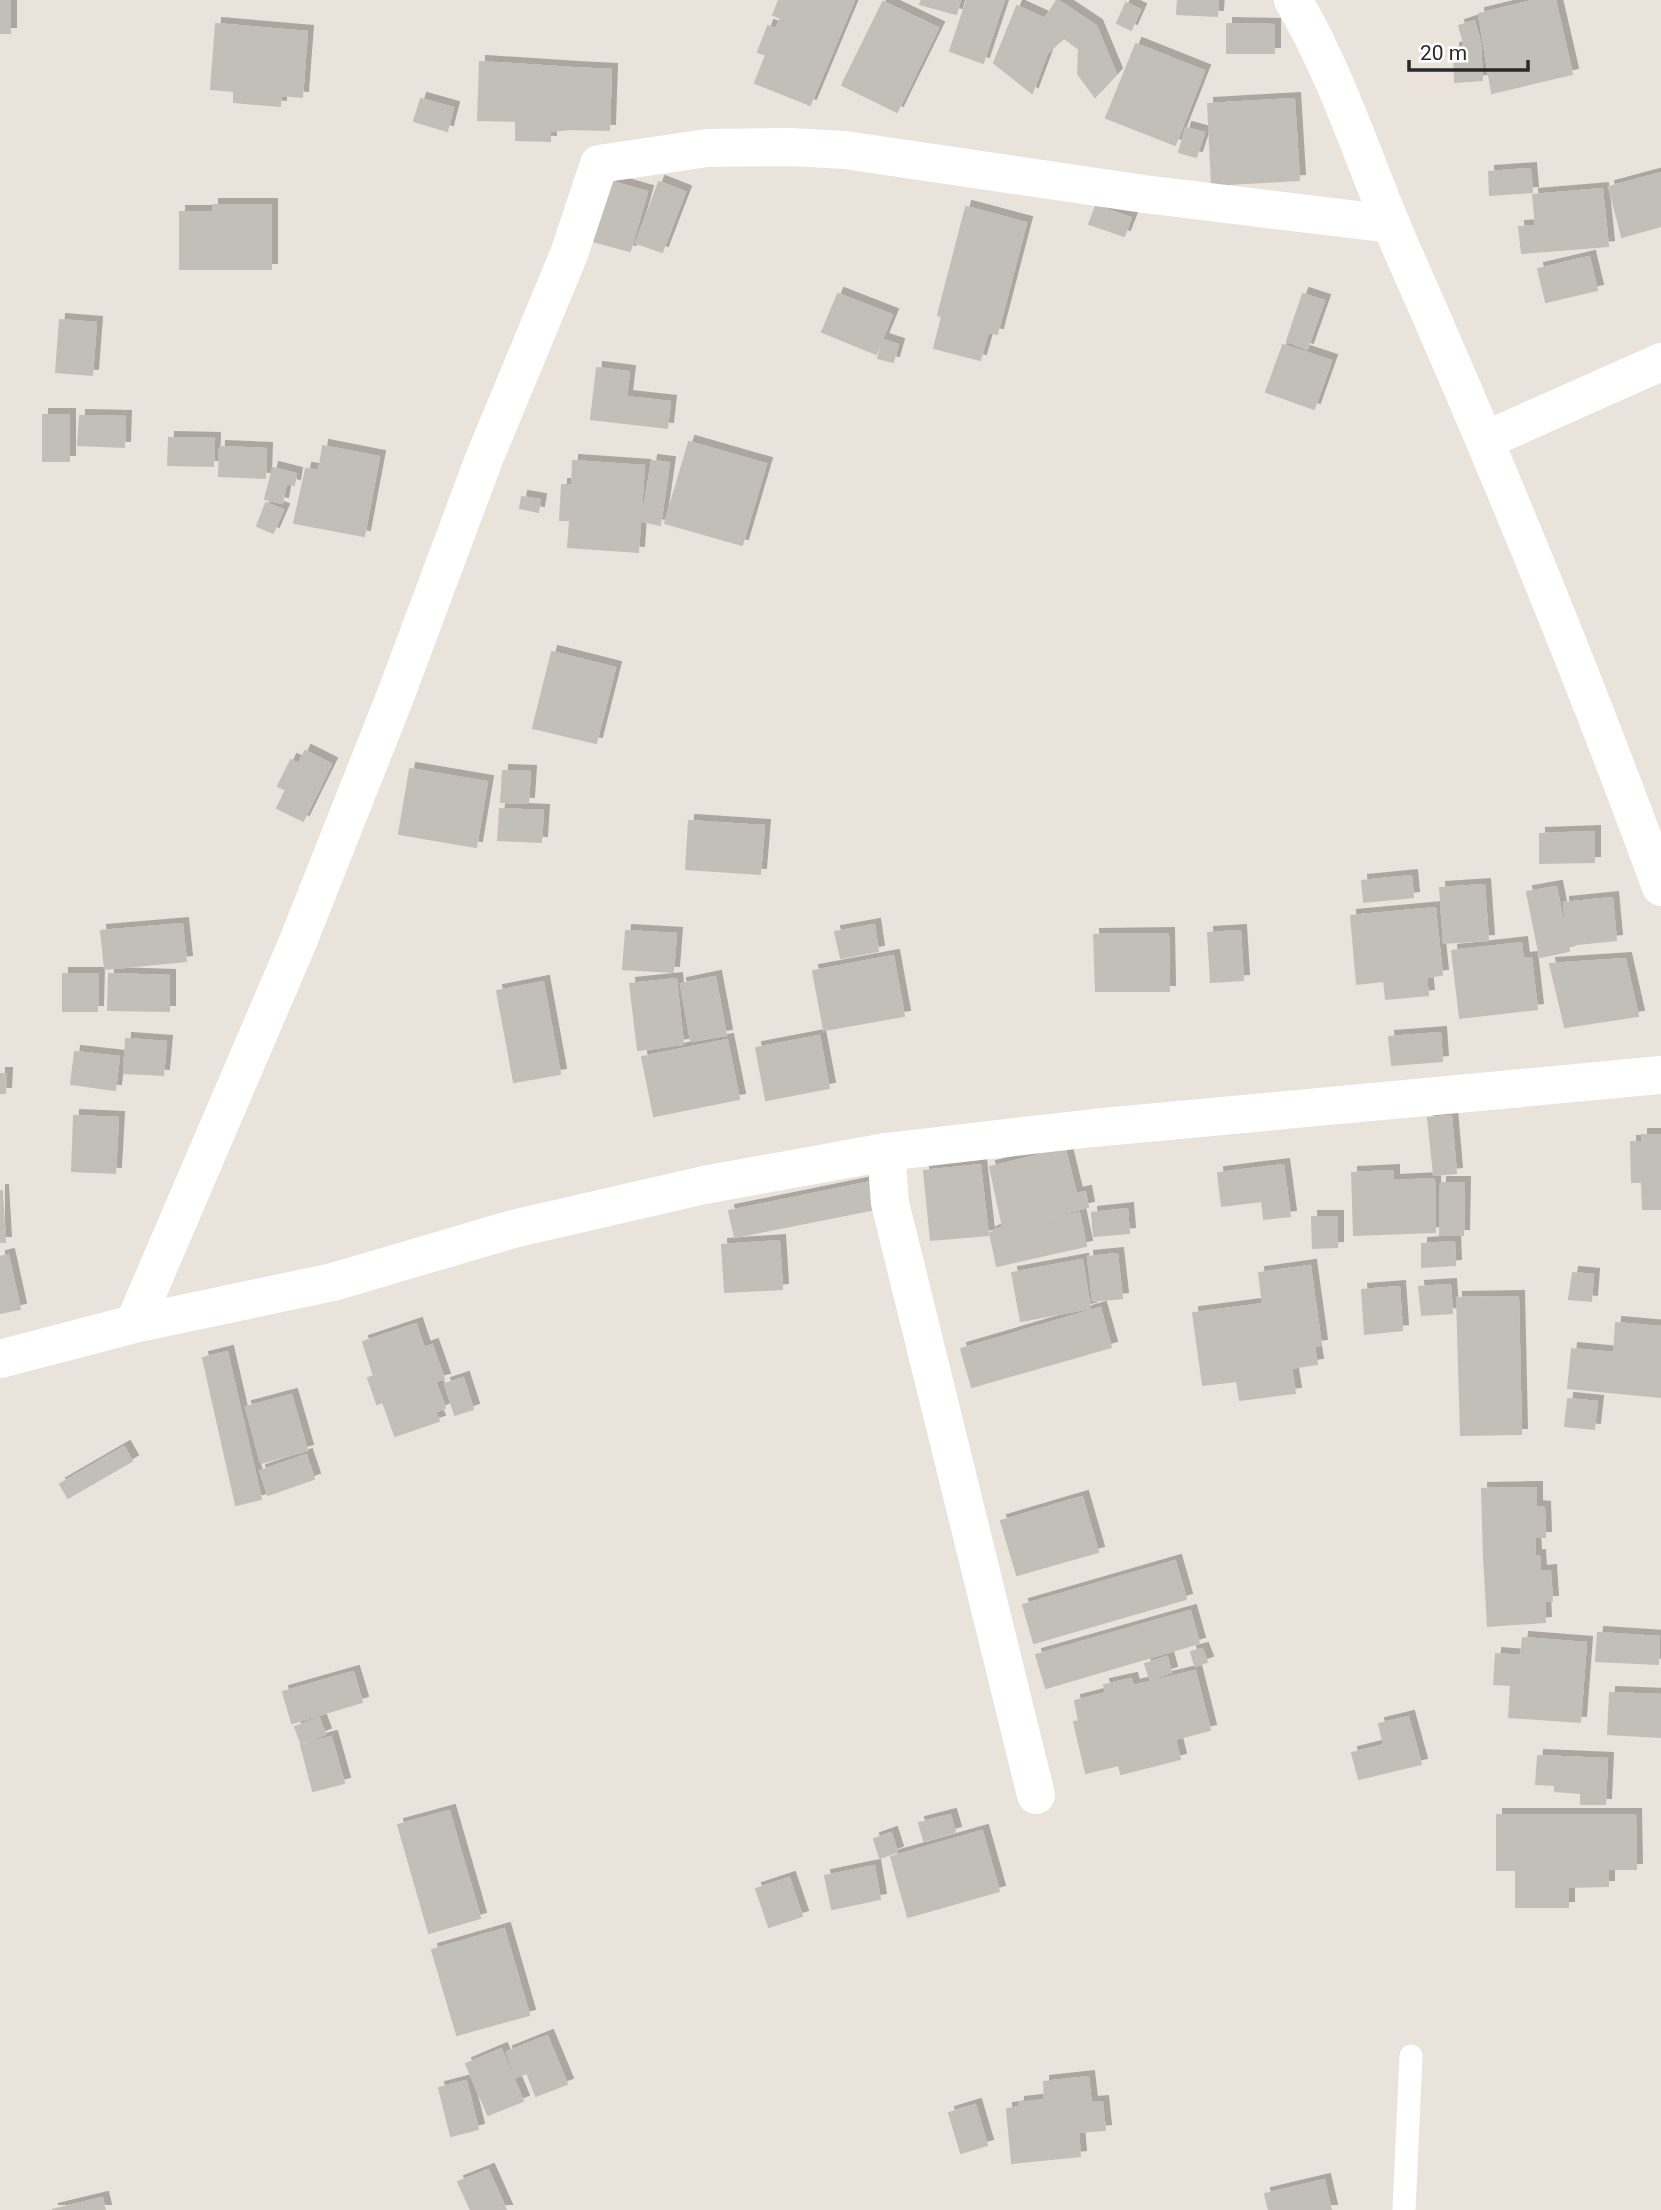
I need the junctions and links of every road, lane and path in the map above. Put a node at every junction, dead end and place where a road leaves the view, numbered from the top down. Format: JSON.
{"nodes":[{"id":1,"x":1293,"y":0,"type":"edge"},
{"id":2,"x":1391,"y":224,"type":"junction"},
{"id":3,"x":1661,"y":362,"type":"edge"},
{"id":4,"x":1486,"y":440,"type":"junction"},
{"id":5,"x":1661,"y":887,"type":"edge"},
{"id":6,"x":1661,"y":1075,"type":"edge"},
{"id":7,"x":886,"y":1152,"type":"junction"},
{"id":8,"x":134,"y":1324,"type":"junction"},
{"id":9,"x":0,"y":1359,"type":"edge"},
{"id":10,"x":1036,"y":1794,"type":"dead end"},
{"id":11,"x":1411,"y":2056,"type":"dead end"},
{"id":12,"x":1404,"y":2210,"type":"edge"}],
"edges":[{"from":1,"to":2,"type":"street"},
{"from":2,"to":4,"type":"street"},
{"from":2,"to":8,"type":"street"},
{"from":3,"to":4,"type":"street"},
{"from":4,"to":5,"type":"street"},
{"from":6,"to":7,"type":"street"},
{"from":7,"to":8,"type":"street"},
{"from":7,"to":10,"type":"street"},
{"from":8,"to":9,"type":"street"},
{"from":11,"to":12,"type":"lane"}]}
